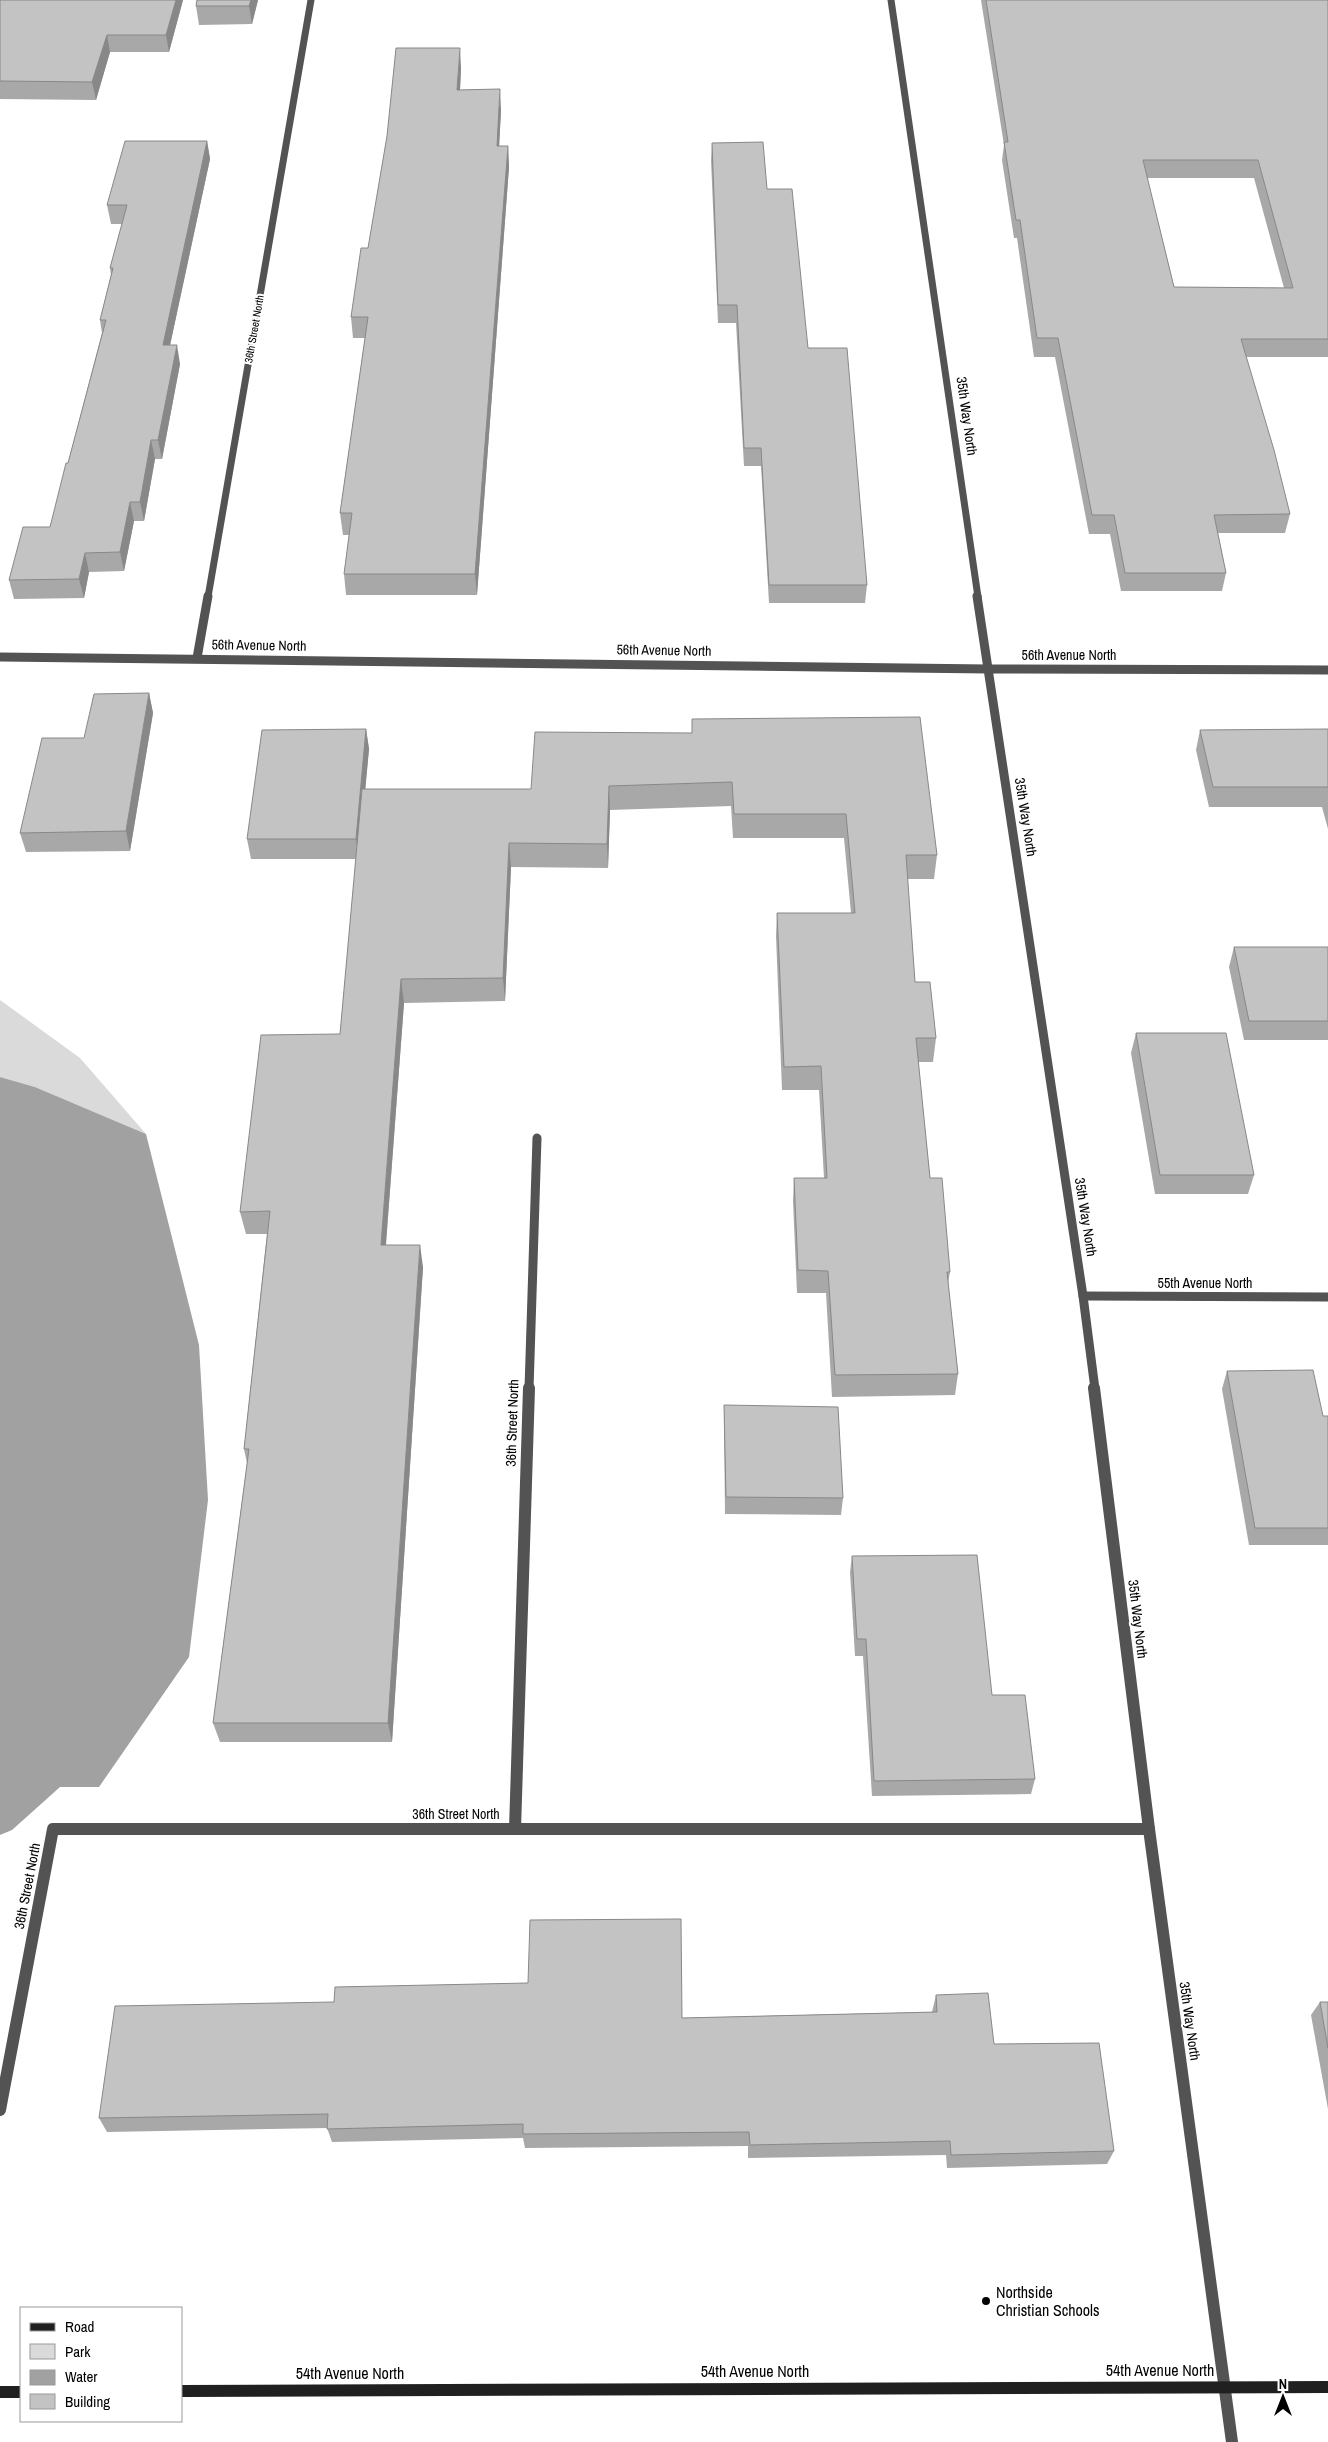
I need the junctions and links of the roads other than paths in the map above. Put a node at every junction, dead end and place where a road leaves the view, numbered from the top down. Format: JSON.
{"nodes":[{"id":1,"x":311,"y":0,"type":"edge"},
{"id":2,"x":891,"y":0,"type":"edge"},
{"id":3,"x":0,"y":657,"type":"edge"},
{"id":4,"x":197,"y":658,"type":"junction"},
{"id":5,"x":988,"y":669,"type":"junction"},
{"id":6,"x":1328,"y":670,"type":"edge"},
{"id":7,"x":537,"y":1138,"type":"dead end"},
{"id":8,"x":1083,"y":1296,"type":"junction"},
{"id":9,"x":1328,"y":1297,"type":"edge"},
{"id":10,"x":515,"y":1829,"type":"junction"},
{"id":11,"x":1149,"y":1829,"type":"junction"},
{"id":12,"x":0,"y":2110,"type":"edge"},
{"id":13,"x":1225,"y":2387,"type":"junction"},
{"id":14,"x":1328,"y":2387,"type":"edge"},
{"id":15,"x":182,"y":2391,"type":"edge"},
{"id":16,"x":0,"y":2392,"type":"edge"},
{"id":17,"x":20,"y":2392,"type":"edge"},
{"id":18,"x":1232,"y":2442,"type":"edge"}],
"edges":[{"from":1,"to":4,"type":"street","name":"36th Street North"},
{"from":2,"to":5,"type":"street","name":"35th Way North"},
{"from":3,"to":4,"type":"street","name":"56th Avenue North"},
{"from":4,"to":5,"type":"street","name":"56th Avenue North"},
{"from":5,"to":6,"type":"street","name":"56th Avenue North"},
{"from":5,"to":8,"type":"street","name":"35th Way North"},
{"from":7,"to":10,"type":"street","name":"36th Street North"},
{"from":8,"to":9,"type":"street","name":"55th Avenue North"},
{"from":8,"to":11,"type":"street","name":"35th Way North"},
{"from":10,"to":11,"type":"street"},
{"from":10,"to":12,"type":"street","name":"36th Street North"},
{"from":11,"to":13,"type":"street","name":"35th Way North"},
{"from":13,"to":14,"type":"main road","name":"54th Avenue North"},
{"from":13,"to":15,"type":"main road","name":"54th Avenue North"},
{"from":13,"to":18,"type":"street","name":"35th Way North"},
{"from":16,"to":17,"type":"main road"}]}
